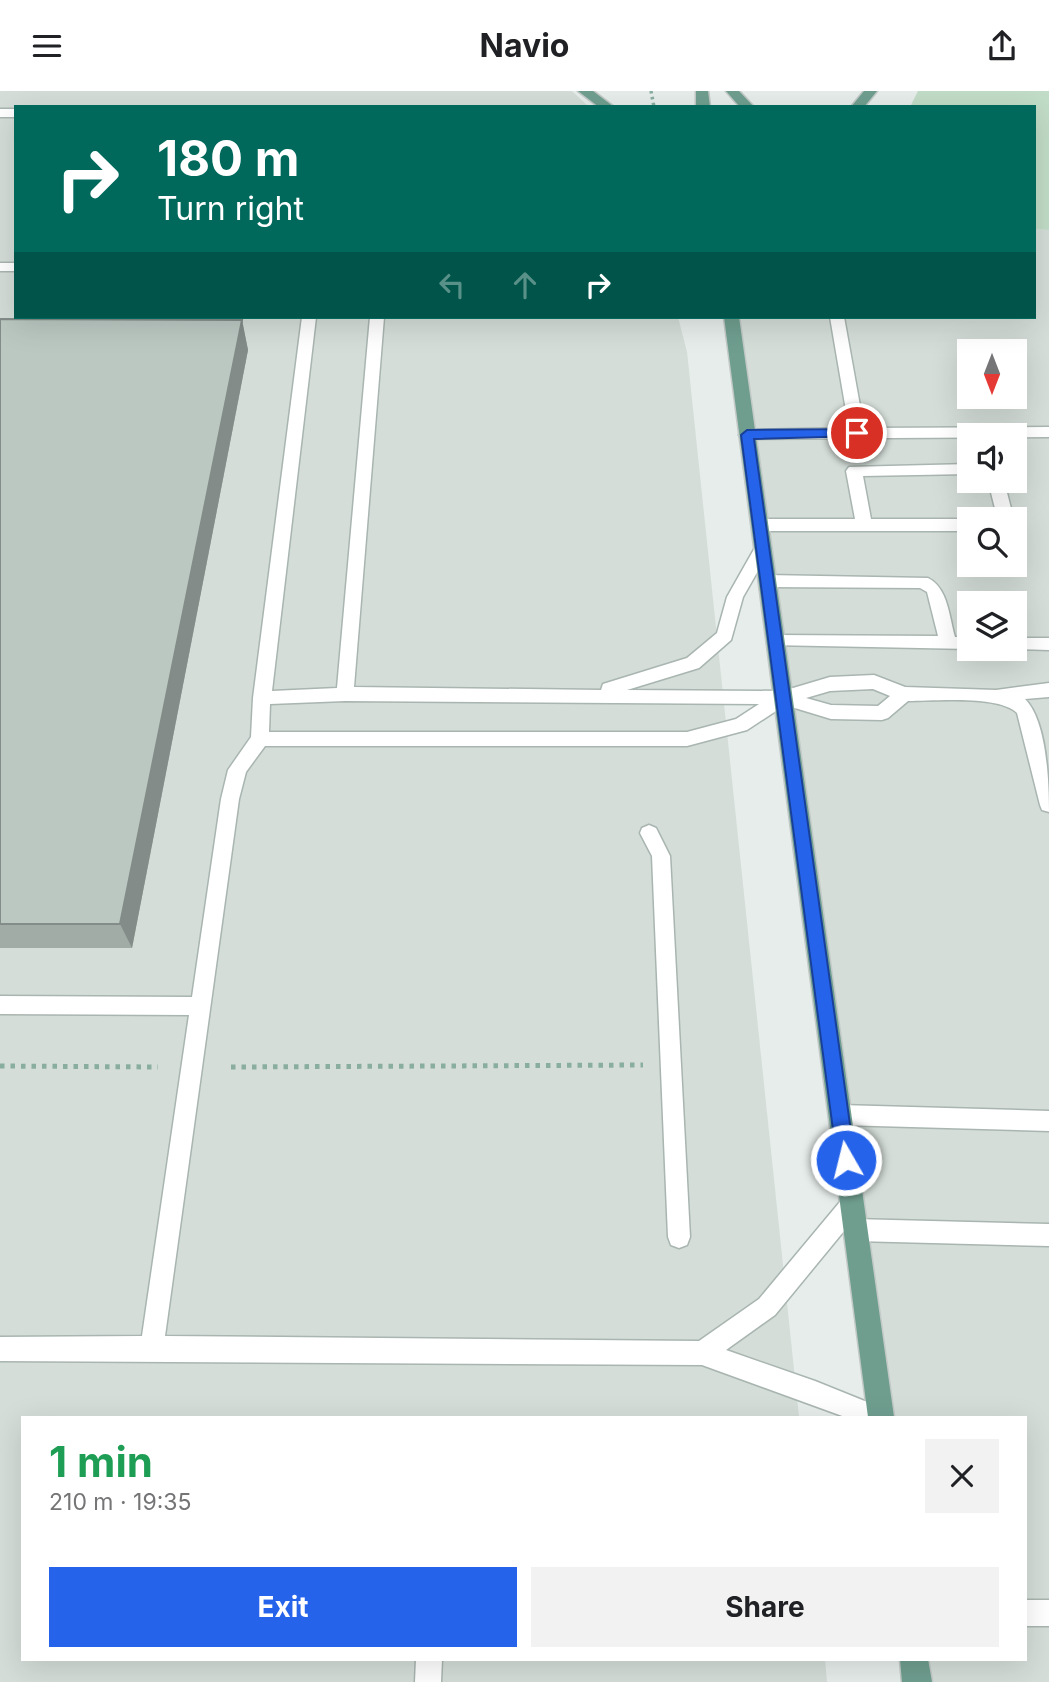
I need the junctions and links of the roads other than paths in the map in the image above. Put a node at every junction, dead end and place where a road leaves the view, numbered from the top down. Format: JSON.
{"nodes":[{"id":1,"x":584,"y":91,"type":"edge"},
{"id":2,"x":732,"y":91,"type":"edge"},
{"id":3,"x":874,"y":91,"type":"edge"},
{"id":4,"x":605,"y":105,"type":"edge"},
{"id":5,"x":746,"y":105,"type":"edge"},
{"id":6,"x":859,"y":105,"type":"edge"},
{"id":7,"x":309,"y":319,"type":"edge"},
{"id":8,"x":377,"y":319,"type":"edge"},
{"id":9,"x":731,"y":319,"type":"edge"},
{"id":10,"x":739,"y":319,"type":"edge"},
{"id":11,"x":837,"y":319,"type":"edge"},
{"id":12,"x":735,"y":344,"type":"junction"},
{"id":13,"x":1027,"y":432,"type":"edge"},
{"id":14,"x":1049,"y":432,"type":"edge"},
{"id":15,"x":857,"y":433,"type":"junction"},
{"id":16,"x":957,"y":433,"type":"edge"},
{"id":17,"x":747,"y":435,"type":"junction"},
{"id":18,"x":957,"y":469,"type":"edge"},
{"id":19,"x":760,"y":526,"type":"junction"},
{"id":20,"x":864,"y":526,"type":"junction"},
{"id":21,"x":957,"y":526,"type":"edge"},
{"id":22,"x":763,"y":548,"type":"junction"},
{"id":23,"x":767,"y":581,"type":"junction"},
{"id":24,"x":776,"y":641,"type":"junction"},
{"id":25,"x":948,"y":643,"type":"junction"},
{"id":26,"x":957,"y":643,"type":"edge"},
{"id":27,"x":1027,"y":644,"type":"edge"},
{"id":28,"x":1049,"y":644,"type":"edge"},
{"id":29,"x":1049,"y":690,"type":"edge"},
{"id":30,"x":345,"y":694,"type":"junction"},
{"id":31,"x":904,"y":694,"type":"junction"},
{"id":32,"x":583,"y":696,"type":"junction"},
{"id":33,"x":993,"y":696,"type":"junction"},
{"id":34,"x":262,"y":698,"type":"junction"},
{"id":35,"x":783,"y":698,"type":"junction"},
{"id":36,"x":260,"y":739,"type":"junction"},
{"id":37,"x":1049,"y":805,"type":"edge"},
{"id":38,"x":649,"y":833,"type":"dead end"},
{"id":39,"x":0,"y":1005,"type":"edge"},
{"id":40,"x":201,"y":1006,"type":"junction"},
{"id":41,"x":840,"y":1115,"type":"junction"},
{"id":42,"x":1049,"y":1121,"type":"edge"},
{"id":43,"x":852,"y":1205,"type":"junction"},
{"id":44,"x":855,"y":1230,"type":"junction"},
{"id":45,"x":1049,"y":1235,"type":"edge"},
{"id":46,"x":679,"y":1237,"type":"dead end"},
{"id":47,"x":152,"y":1348,"type":"junction"},
{"id":48,"x":0,"y":1349,"type":"edge"},
{"id":49,"x":702,"y":1353,"type":"junction"},
{"id":50,"x":870,"y":1416,"type":"edge"},
{"id":51,"x":881,"y":1416,"type":"edge"},
{"id":52,"x":1027,"y":1613,"type":"edge"},
{"id":53,"x":1049,"y":1613,"type":"edge"},
{"id":54,"x":429,"y":1661,"type":"edge"},
{"id":55,"x":914,"y":1661,"type":"edge"},
{"id":56,"x":428,"y":1682,"type":"edge"},
{"id":57,"x":917,"y":1682,"type":"edge"}],
"edges":[{"from":1,"to":4,"type":"main road"},
{"from":2,"to":5,"type":"main road"},
{"from":3,"to":6,"type":"main road"},
{"from":7,"to":34,"type":"lane"},
{"from":8,"to":30,"type":"lane"},
{"from":9,"to":12,"type":"main road"},
{"from":10,"to":12,"type":"main road"},
{"from":11,"to":15,"type":"lane"},
{"from":12,"to":17,"type":"main road"},
{"from":13,"to":14,"type":"lane"},
{"from":15,"to":16,"type":"lane"},
{"from":15,"to":17,"type":"lane"},
{"from":17,"to":19,"type":"main road"},
{"from":18,"to":20,"type":"lane"},
{"from":19,"to":20,"type":"lane"},
{"from":19,"to":22,"type":"main road"},
{"from":20,"to":21,"type":"lane"},
{"from":22,"to":23,"type":"main road"},
{"from":22,"to":32,"type":"lane"},
{"from":23,"to":24,"type":"main road"},
{"from":23,"to":25,"type":"lane"},
{"from":24,"to":25,"type":"lane"},
{"from":24,"to":35,"type":"main road"},
{"from":25,"to":26,"type":"lane"},
{"from":27,"to":28,"type":"lane"},
{"from":29,"to":33,"type":"lane"},
{"from":30,"to":32,"type":"lane"},
{"from":30,"to":34,"type":"lane"},
{"from":31,"to":33,"type":"lane"},
{"from":31,"to":35,"type":"lane"},
{"from":31,"to":35,"type":"lane"},
{"from":32,"to":35,"type":"lane"},
{"from":33,"to":37,"type":"lane"},
{"from":34,"to":36,"type":"lane"},
{"from":35,"to":36,"type":"lane"},
{"from":35,"to":41,"type":"main road"},
{"from":36,"to":40,"type":"lane"},
{"from":38,"to":46,"type":"lane"},
{"from":39,"to":40,"type":"lane"},
{"from":40,"to":47,"type":"lane"},
{"from":41,"to":42,"type":"lane"},
{"from":41,"to":43,"type":"main road"},
{"from":43,"to":44,"type":"main road"},
{"from":43,"to":49,"type":"lane"},
{"from":44,"to":45,"type":"lane"},
{"from":44,"to":51,"type":"main road"},
{"from":47,"to":48,"type":"lane"},
{"from":47,"to":49,"type":"lane"},
{"from":49,"to":50,"type":"lane"},
{"from":52,"to":53,"type":"lane"},
{"from":54,"to":56,"type":"lane"},
{"from":55,"to":57,"type":"main road"}]}
